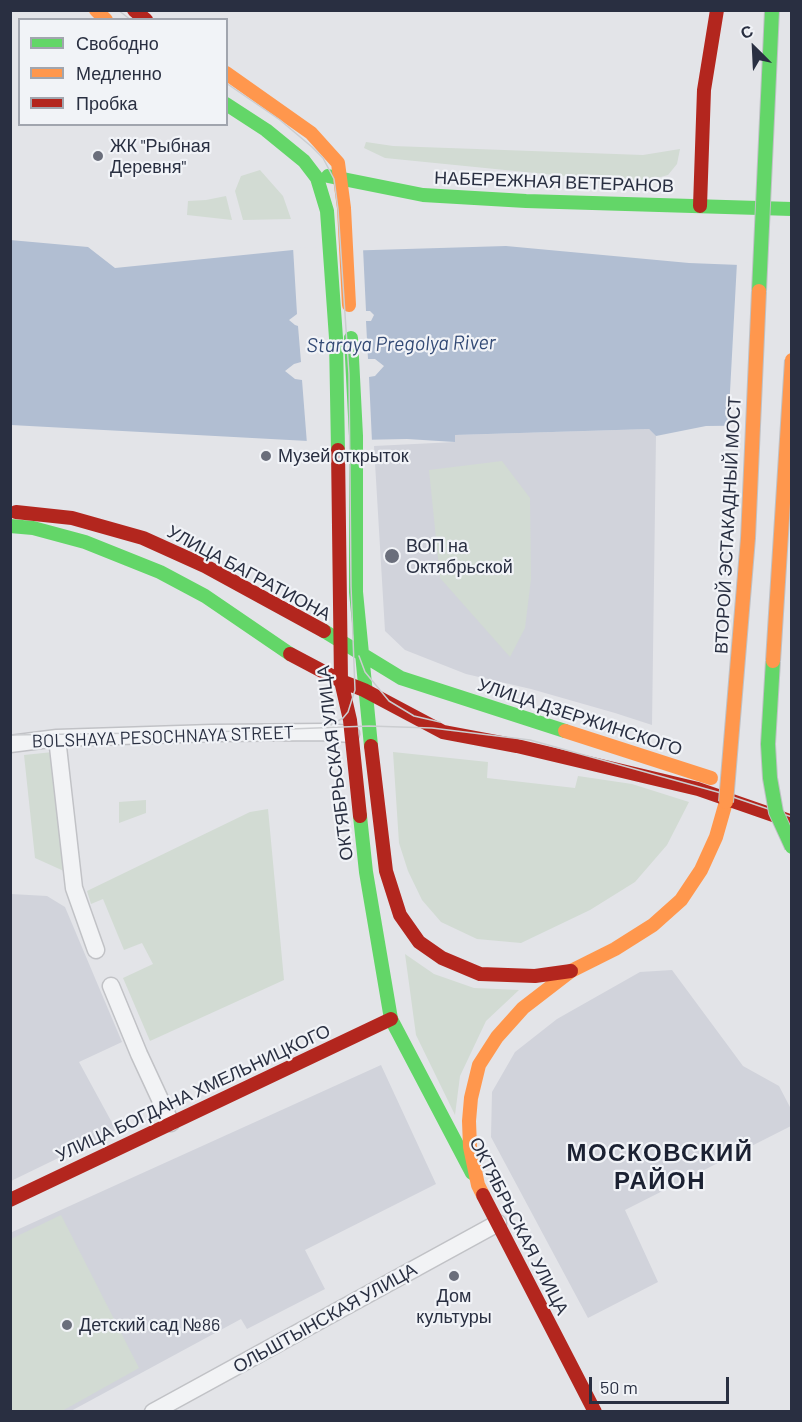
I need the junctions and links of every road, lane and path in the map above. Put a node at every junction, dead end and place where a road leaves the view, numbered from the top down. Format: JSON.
{"nodes":[{"id":1,"x":717,"y":10,"type":"edge"},
{"id":2,"x":772,"y":10,"type":"edge"},
{"id":3,"x":228,"y":74,"type":"edge"},
{"id":4,"x":228,"y":105,"type":"edge"},
{"id":5,"x":317,"y":178,"type":"junction"},
{"id":6,"x":341,"y":178,"type":"junction"},
{"id":7,"x":700,"y":206,"type":"junction"},
{"id":8,"x":792,"y":209,"type":"edge"},
{"id":9,"x":792,"y":360,"type":"edge"},
{"id":10,"x":10,"y":511,"type":"edge"},
{"id":11,"x":10,"y":526,"type":"edge"},
{"id":12,"x":340,"y":640,"type":"junction"},
{"id":13,"x":361,"y":654,"type":"junction"},
{"id":14,"x":341,"y":681,"type":"junction"},
{"id":15,"x":364,"y":690,"type":"junction"},
{"id":16,"x":367,"y":710,"type":"joint"},
{"id":17,"x":351,"y":734,"type":"junction"},
{"id":18,"x":57,"y":738,"type":"junction"},
{"id":19,"x":10,"y":744,"type":"edge"},
{"id":20,"x":741,"y":789,"type":"dead end"},
{"id":21,"x":761,"y":796,"type":"dead end"},
{"id":22,"x":792,"y":807,"type":"edge"},
{"id":23,"x":792,"y":821,"type":"edge"},
{"id":24,"x":792,"y":847,"type":"edge"},
{"id":25,"x":96,"y":950,"type":"dead end"},
{"id":26,"x":571,"y":971,"type":"junction"},
{"id":27,"x":111,"y":986,"type":"dead end"},
{"id":28,"x":391,"y":1019,"type":"junction"},
{"id":29,"x":171,"y":1123,"type":"junction"},
{"id":30,"x":478,"y":1185,"type":"junction"},
{"id":31,"x":10,"y":1200,"type":"edge"},
{"id":32,"x":498,"y":1223,"type":"junction"},
{"id":33,"x":153,"y":1412,"type":"edge"},
{"id":34,"x":596,"y":1412,"type":"edge"}],
"edges":[{"from":1,"to":7,"type":"main road"},
{"from":2,"to":26,"type":"main road","name":"ВТОРОЙ ЭСТАКАДНЫЙ МОСТ","bridge":true},
{"from":3,"to":6,"type":"main road","name":"ОКТЯБРЬСКАЯ УЛИЦА"},
{"from":4,"to":5,"type":"main road","name":"ОКТЯБРЬСКАЯ УЛИЦА"},
{"from":5,"to":6,"type":"main road","name":"НАБЕРЕЖНАЯ ВЕТЕРАНОВ"},
{"from":5,"to":12,"type":"main road","name":"ОКТЯБРЬСКАЯ УЛИЦА"},
{"from":6,"to":7,"type":"main road","name":"НАБЕРЕЖНАЯ ВЕТЕРАНОВ"},
{"from":6,"to":13,"type":"main road","name":"ОКТЯБРЬСКАЯ УЛИЦА"},
{"from":7,"to":8,"type":"main road","name":"НАБЕРЕЖНАЯ ВЕТЕРАНОВ"},
{"from":9,"to":24,"type":"main road","bridge":true},
{"from":10,"to":12,"type":"main road","name":"УЛИЦА БАГРАТИОНА"},
{"from":11,"to":14,"type":"main road"},
{"from":12,"to":13,"type":"main road","name":"УЛИЦА БАГРАТИОНА"},
{"from":12,"to":14,"type":"main road","name":"ОКТЯБРЬСКАЯ УЛИЦА"},
{"from":13,"to":15,"type":"main road","name":"ОКТЯБРЬСКАЯ УЛИЦА"},
{"from":13,"to":20,"type":"main road","name":"УЛИЦА ДЗЕРЖИНСКОГО"},
{"from":14,"to":15,"type":"main road"},
{"from":14,"to":17,"type":"main road","name":"ОКТЯБРЬСКАЯ УЛИЦА"},
{"from":15,"to":16,"type":"main road","name":"ОКТЯБРЬСКАЯ УЛИЦА"},
{"from":15,"to":23,"type":"main road","name":"УЛИЦА ДЗЕРЖИНСКОГО"},
{"from":16,"to":26,"type":"main road","name":"ВТОРОЙ ЭСТАКАДНЫЙ МОСТ"},
{"from":17,"to":18,"type":"street","name":"BOLSHAYA PESOCHNAYA STREET"},
{"from":17,"to":28,"type":"main road","name":"ОКТЯБРЬСКАЯ УЛИЦА"},
{"from":18,"to":19,"type":"street","name":"BOLSHAYA PESOCHNAYA STREET"},
{"from":18,"to":25,"type":"street"},
{"from":21,"to":22,"type":"main road"},
{"from":26,"to":30,"type":"main road","name":"ВТОРОЙ ЭСТАКАДНЫЙ МОСТ"},
{"from":27,"to":29,"type":"street"},
{"from":28,"to":29,"type":"main road","name":"УЛИЦА БОГДАНА ХМЕЛЬНИЦКОГО"},
{"from":28,"to":30,"type":"main road","name":"ОКТЯБРЬСКАЯ УЛИЦА"},
{"from":29,"to":31,"type":"main road","name":"УЛИЦА БОГДАНА ХМЕЛЬНИЦКОГО"},
{"from":30,"to":32,"type":"main road","name":"ОКТЯБРЬСКАЯ УЛИЦА"},
{"from":32,"to":33,"type":"street","name":"ОЛЬШТЫНСКАЯ УЛИЦА"},
{"from":32,"to":34,"type":"main road","name":"ОКТЯБРЬСКАЯ УЛИЦА"}]}
